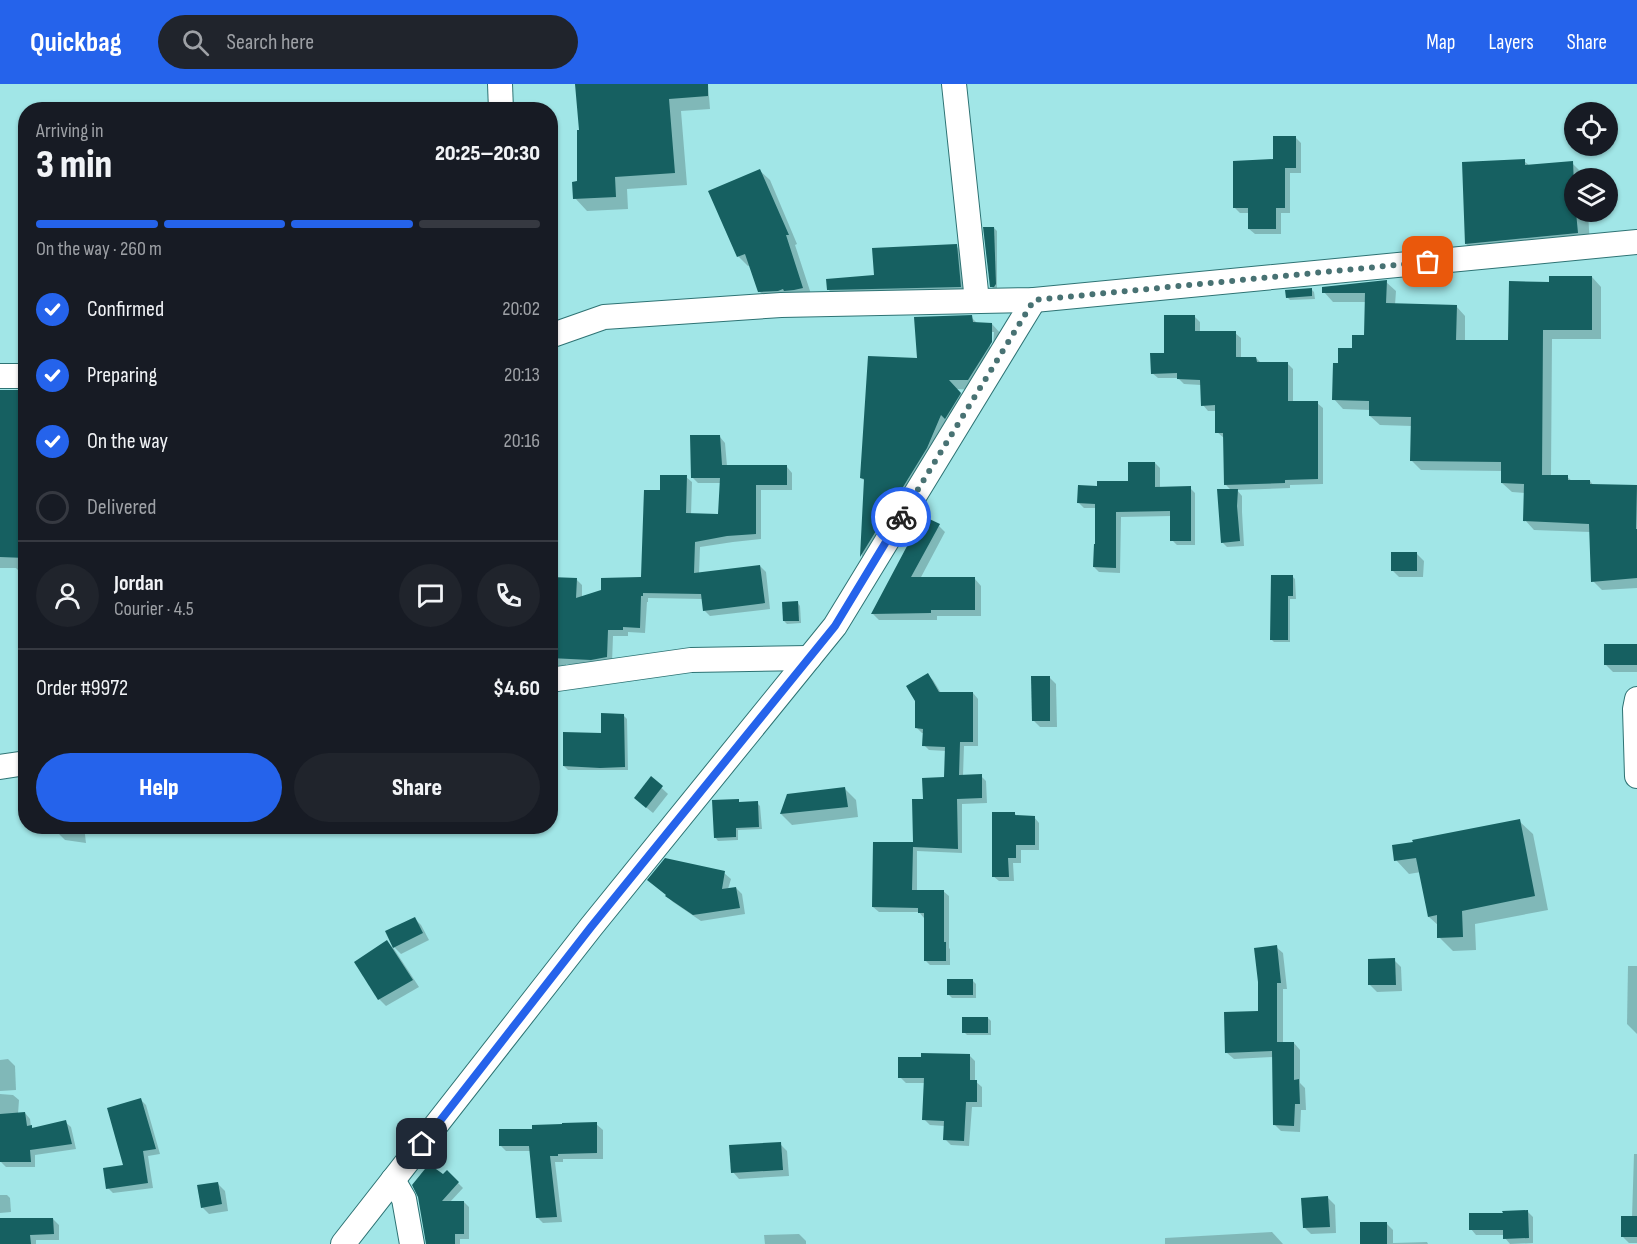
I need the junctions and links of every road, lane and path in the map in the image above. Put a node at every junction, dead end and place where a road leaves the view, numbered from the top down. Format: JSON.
{"nodes":[{"id":1,"x":500,"y":84,"type":"edge"},
{"id":2,"x":954,"y":84,"type":"edge"},
{"id":3,"x":501,"y":102,"type":"edge"},
{"id":4,"x":1637,"y":242,"type":"edge"},
{"id":5,"x":1034,"y":300,"type":"junction"},
{"id":6,"x":976,"y":301,"type":"junction"},
{"id":7,"x":558,"y":333,"type":"edge"},
{"id":8,"x":0,"y":376,"type":"edge"},
{"id":9,"x":18,"y":376,"type":"edge"},
{"id":10,"x":809,"y":658,"type":"junction"},
{"id":11,"x":558,"y":679,"type":"edge"},
{"id":12,"x":1637,"y":699,"type":"edge"},
{"id":13,"x":18,"y":764,"type":"edge"},
{"id":14,"x":0,"y":767,"type":"edge"},
{"id":15,"x":1637,"y":776,"type":"edge"},
{"id":16,"x":393,"y":1180,"type":"junction"},
{"id":17,"x":343,"y":1244,"type":"edge"},
{"id":18,"x":412,"y":1244,"type":"edge"}],
"edges":[{"from":1,"to":3,"type":"street"},
{"from":2,"to":6,"type":"street"},
{"from":4,"to":5,"type":"street"},
{"from":5,"to":6,"type":"street"},
{"from":5,"to":10,"type":"street"},
{"from":6,"to":7,"type":"street"},
{"from":8,"to":9,"type":"street"},
{"from":10,"to":11,"type":"street"},
{"from":10,"to":16,"type":"street"},
{"from":12,"to":15,"type":"street"},
{"from":13,"to":14,"type":"street"},
{"from":16,"to":17,"type":"street"},
{"from":16,"to":18,"type":"street"}]}
